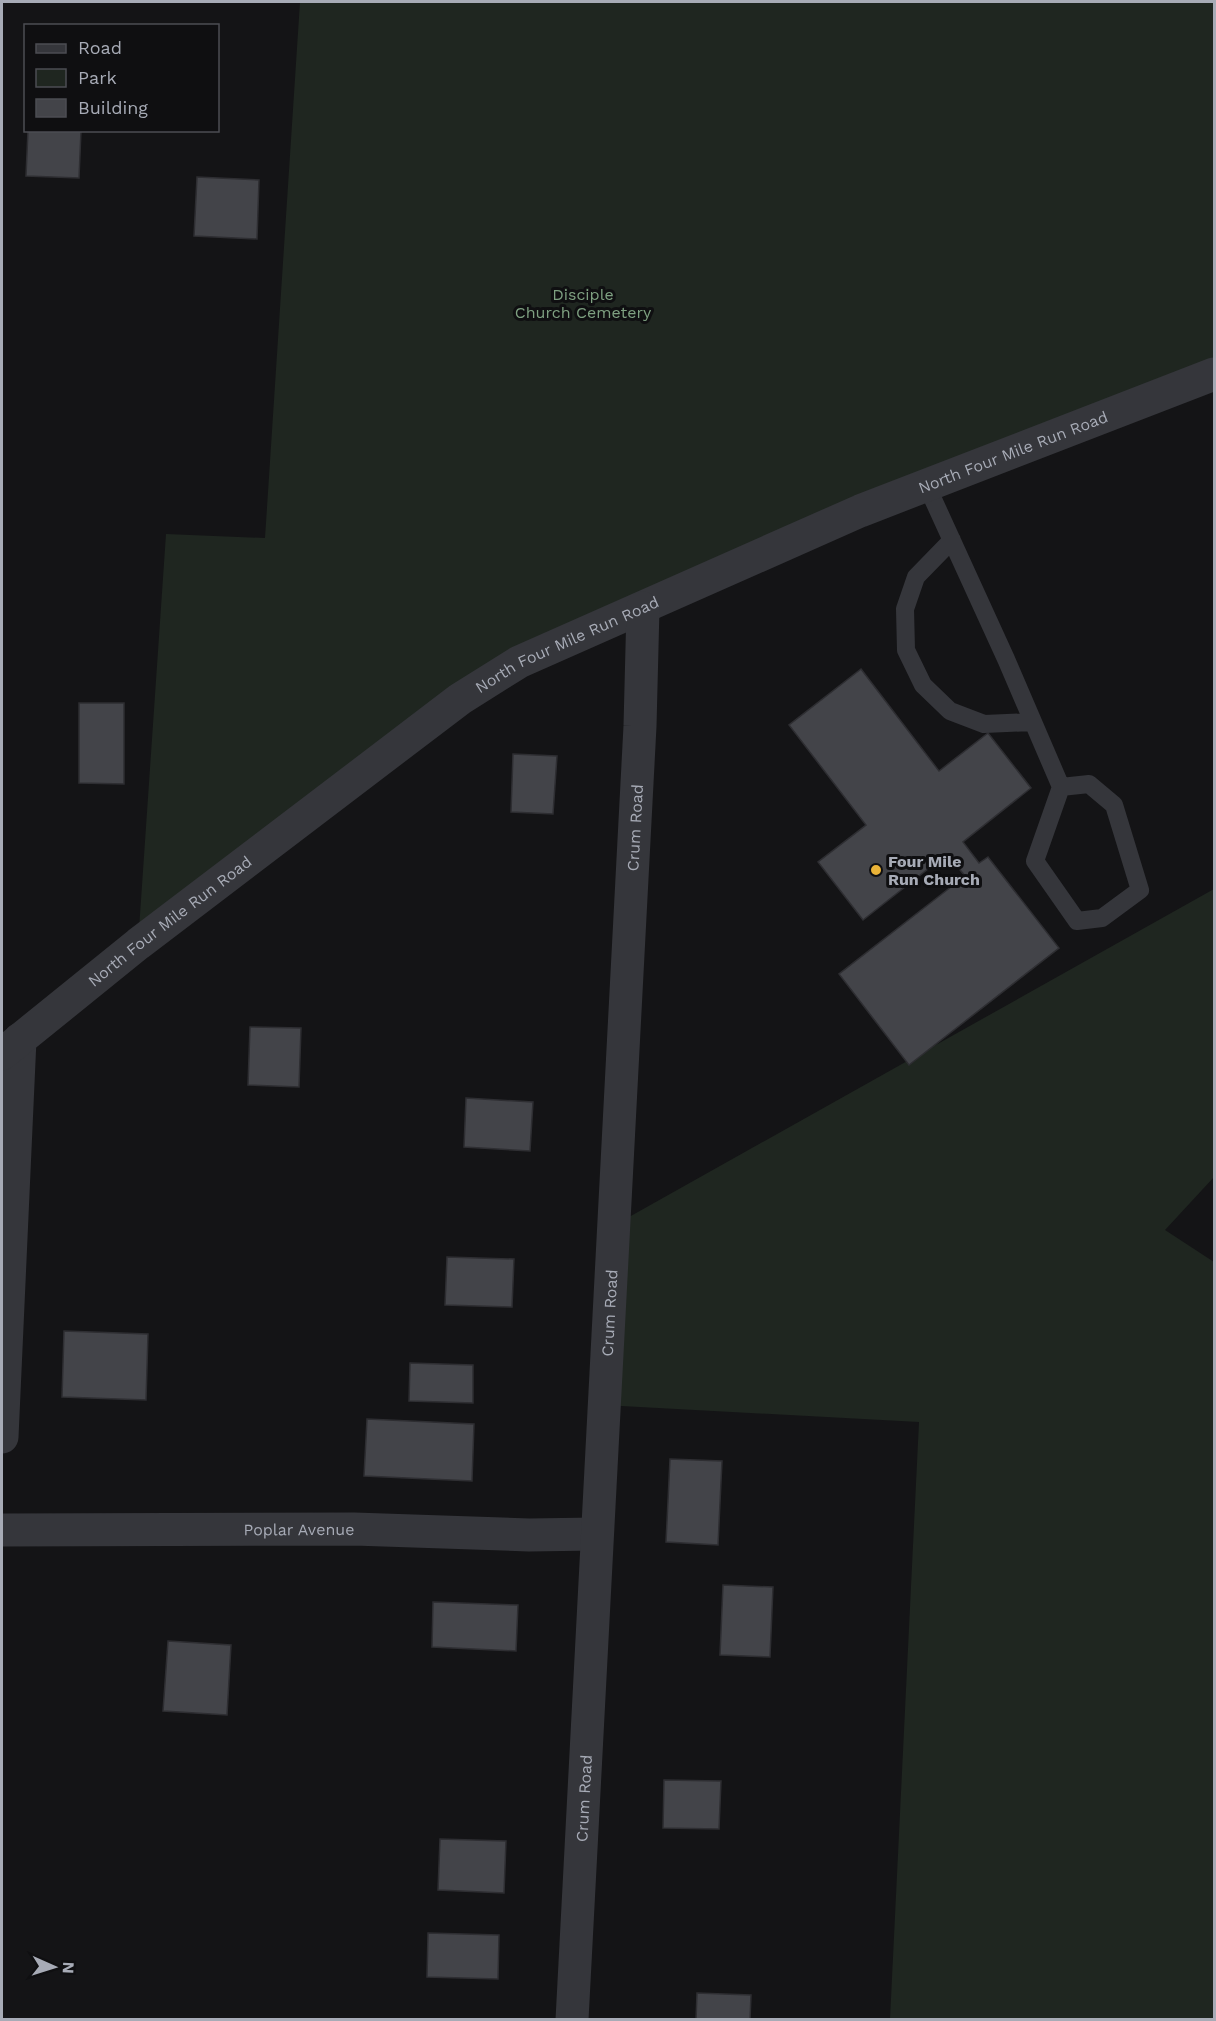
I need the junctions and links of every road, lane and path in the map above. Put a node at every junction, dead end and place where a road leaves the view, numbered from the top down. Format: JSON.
{"nodes":[{"id":1,"x":1215,"y":374,"type":"edge"},
{"id":2,"x":927,"y":486,"type":"junction"},
{"id":3,"x":952,"y":540,"type":"junction"},
{"id":4,"x":643,"y":608,"type":"junction"},
{"id":5,"x":1033,"y":722,"type":"junction"},
{"id":6,"x":1061,"y":787,"type":"junction"},
{"id":7,"x":11,"y":1046,"type":"edge"},
{"id":8,"x":2,"y":1437,"type":"edge"},
{"id":9,"x":2,"y":1530,"type":"edge"},
{"id":10,"x":596,"y":1534,"type":"junction"},
{"id":11,"x":572,"y":2019,"type":"edge"}],
"edges":[{"from":1,"to":2,"type":"street","name":"North Four Mile Run Road"},
{"from":2,"to":3,"type":"lane"},
{"from":2,"to":4,"type":"street","name":"North Four Mile Run Road"},
{"from":3,"to":5,"type":"lane"},
{"from":3,"to":5,"type":"lane"},
{"from":4,"to":7,"type":"street","name":"North Four Mile Run Road"},
{"from":4,"to":10,"type":"street","name":"Crum Road"},
{"from":5,"to":6,"type":"lane"},
{"from":6,"to":6,"type":"lane"},
{"from":7,"to":8,"type":"street"},
{"from":9,"to":10,"type":"street","name":"Poplar Avenue"},
{"from":10,"to":11,"type":"street","name":"Crum Road"}]}
